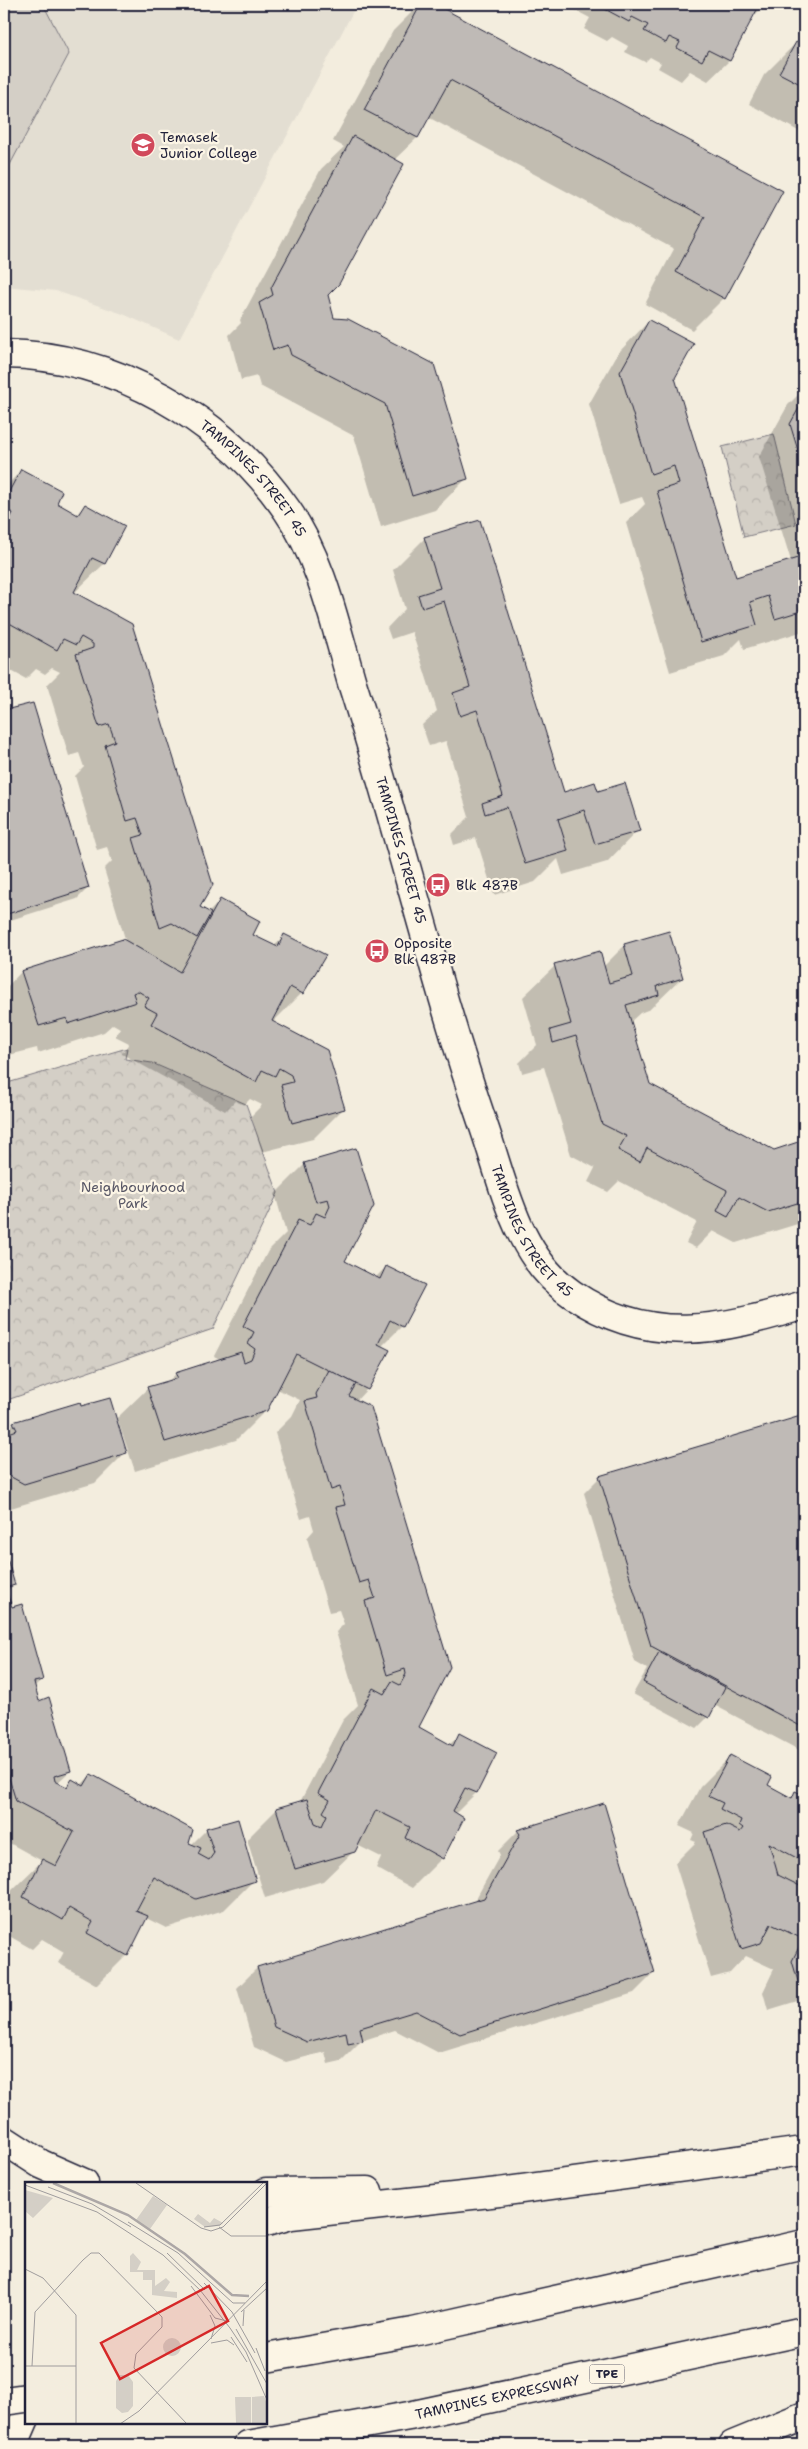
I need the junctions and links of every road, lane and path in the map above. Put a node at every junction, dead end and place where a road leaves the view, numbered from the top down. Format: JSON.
{"nodes":[{"id":1,"x":4,"y":354,"type":"edge"},
{"id":2,"x":804,"y":1306,"type":"edge"},
{"id":3,"x":4,"y":2140,"type":"edge"},
{"id":4,"x":804,"y":2151,"type":"edge"},
{"id":5,"x":82,"y":2182,"type":"edge"},
{"id":6,"x":268,"y":2192,"type":"edge"},
{"id":7,"x":499,"y":2192,"type":"junction"},
{"id":8,"x":268,"y":2221,"type":"edge"},
{"id":9,"x":804,"y":2244,"type":"edge"},
{"id":10,"x":804,"y":2331,"type":"edge"},
{"id":11,"x":268,"y":2358,"type":"edge"},
{"id":12,"x":25,"y":2398,"type":"edge"},
{"id":13,"x":4,"y":2401,"type":"edge"},
{"id":14,"x":804,"y":2416,"type":"edge"},
{"id":15,"x":25,"y":2418,"type":"edge"},
{"id":16,"x":4,"y":2441,"type":"edge"},
{"id":17,"x":248,"y":2445,"type":"edge"},
{"id":18,"x":732,"y":2445,"type":"edge"}],
"edges":[{"from":1,"to":2,"type":"main road","name":"TAMPINES STREET 45"},
{"from":3,"to":5,"type":"main road"},
{"from":4,"to":7,"type":"main road"},
{"from":6,"to":7,"type":"main road"},
{"from":7,"to":8,"type":"main road"},
{"from":9,"to":11,"type":"main road"},
{"from":10,"to":17,"type":"main road","name":"TAMPINES EXPRESSWAY","number":"TPE"},
{"from":12,"to":13,"type":"main road","bridge":true},
{"from":14,"to":18,"type":"main road"},
{"from":15,"to":16,"type":"main road"}]}
